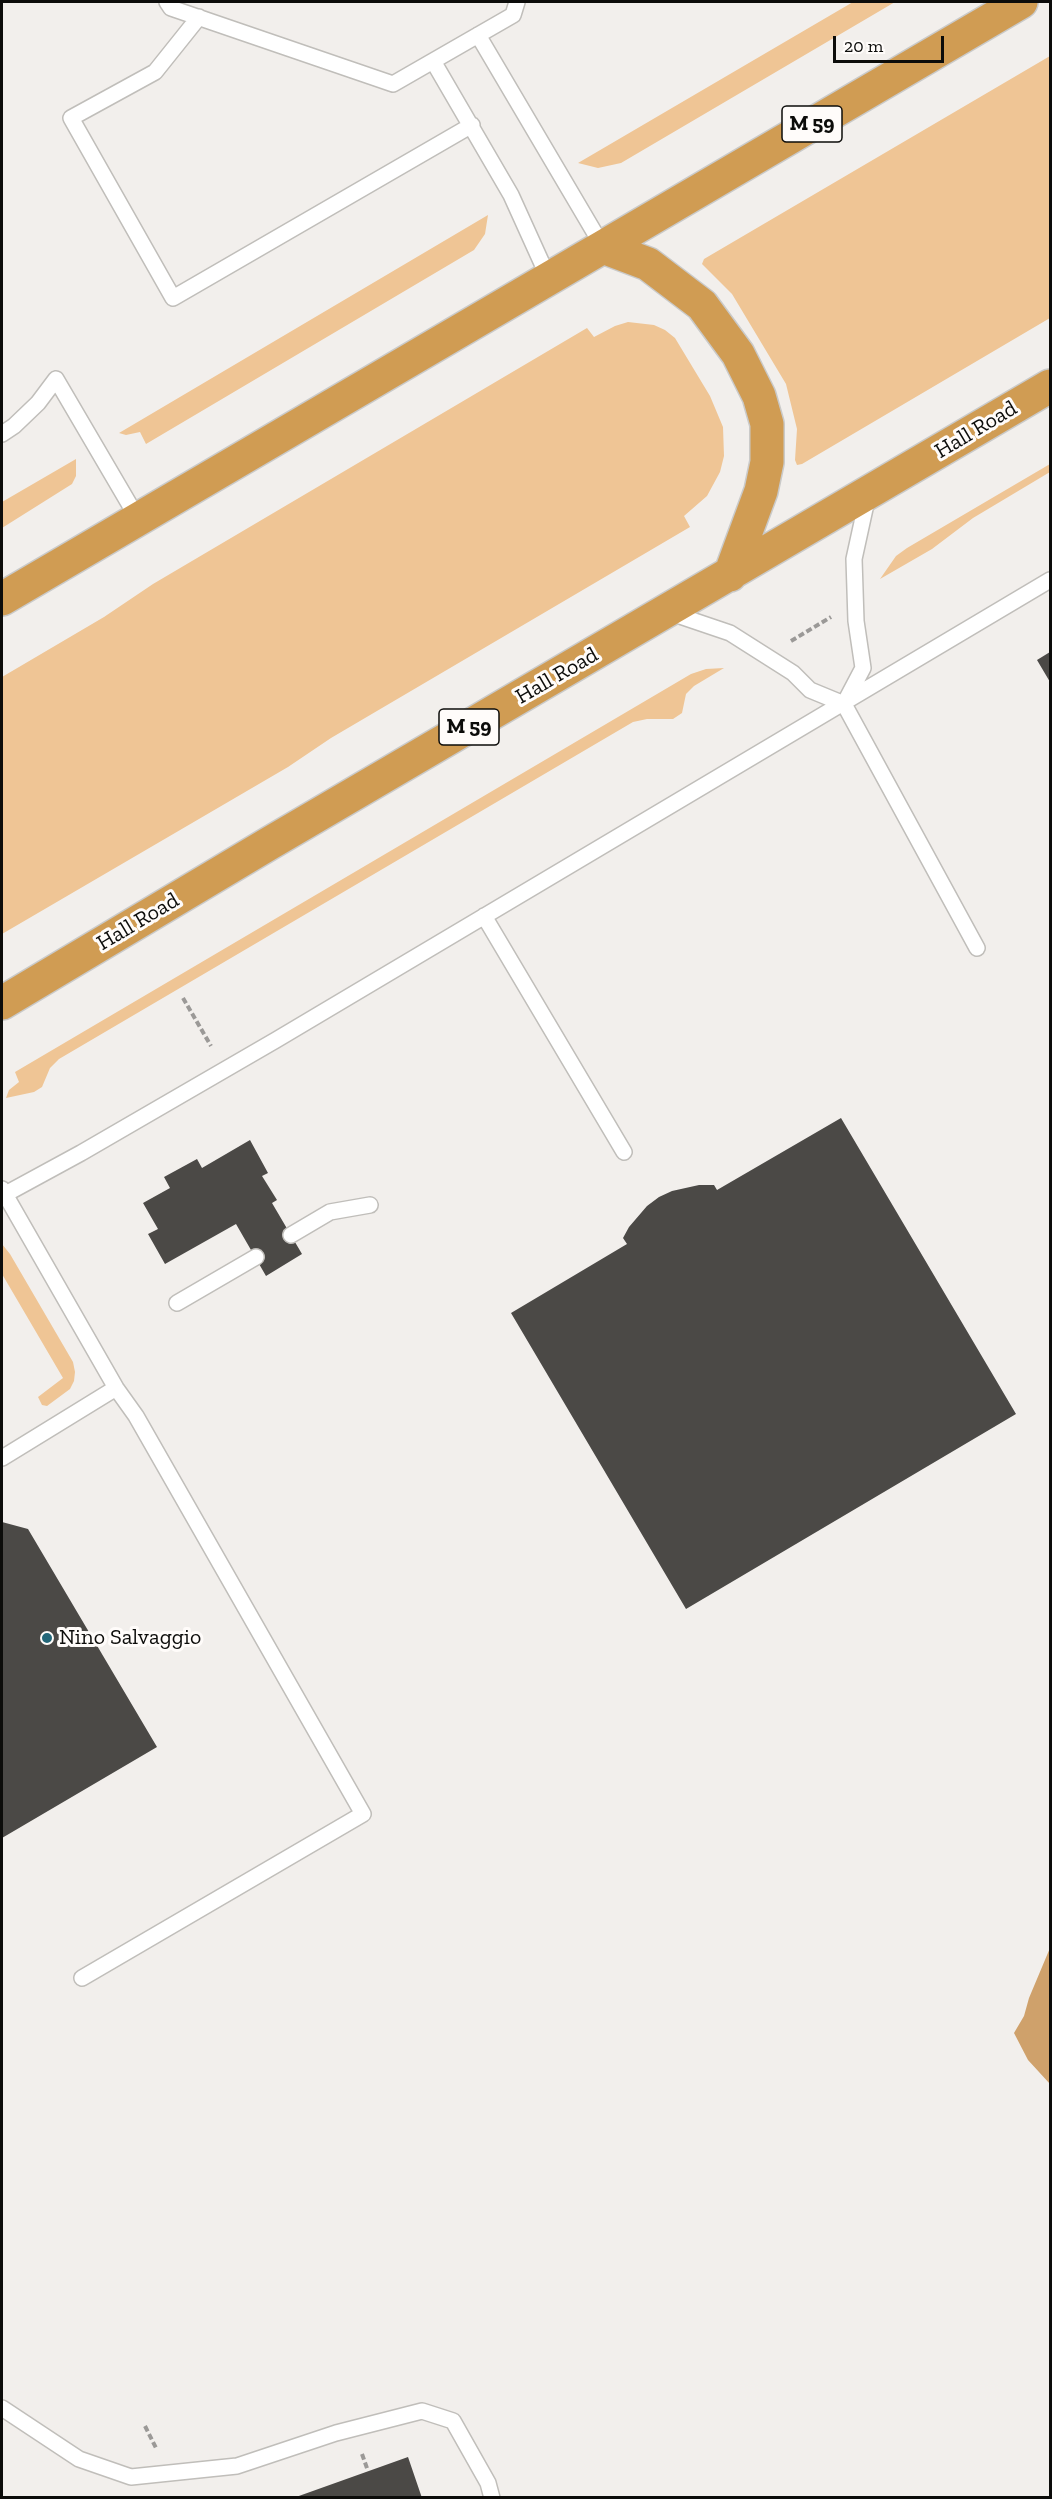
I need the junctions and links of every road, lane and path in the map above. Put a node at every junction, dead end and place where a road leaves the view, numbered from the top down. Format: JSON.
{"nodes":[{"id":1,"x":167,"y":2,"type":"edge"},
{"id":2,"x":517,"y":2,"type":"edge"},
{"id":3,"x":1021,"y":2,"type":"edge"},
{"id":4,"x":198,"y":17,"type":"junction"},
{"id":5,"x":478,"y":35,"type":"junction"},
{"id":6,"x":434,"y":61,"type":"junction"},
{"id":7,"x":472,"y":125,"type":"junction"},
{"id":8,"x":603,"y":247,"type":"junction"},
{"id":9,"x":549,"y":279,"type":"junction"},
{"id":10,"x":1050,"y":386,"type":"edge"},
{"id":11,"x":2,"y":434,"type":"edge"},
{"id":12,"x":868,"y":495,"type":"junction"},
{"id":13,"x":138,"y":519,"type":"junction"},
{"id":14,"x":730,"y":575,"type":"junction"},
{"id":15,"x":1050,"y":580,"type":"edge"},
{"id":16,"x":2,"y":599,"type":"edge"},
{"id":17,"x":668,"y":612,"type":"junction"},
{"id":18,"x":834,"y":615,"type":"dead end"},
{"id":19,"x":785,"y":644,"type":"dead end"},
{"id":20,"x":844,"y":704,"type":"junction"},
{"id":21,"x":484,"y":916,"type":"junction"},
{"id":22,"x":977,"y":948,"type":"dead end"},
{"id":23,"x":183,"y":998,"type":"dead end"},
{"id":24,"x":2,"y":1003,"type":"edge"},
{"id":25,"x":211,"y":1046,"type":"dead end"},
{"id":26,"x":624,"y":1152,"type":"dead end"},
{"id":27,"x":2,"y":1193,"type":"edge"},
{"id":28,"x":370,"y":1204,"type":"dead end"},
{"id":29,"x":291,"y":1235,"type":"dead end"},
{"id":30,"x":256,"y":1257,"type":"dead end"},
{"id":31,"x":177,"y":1303,"type":"dead end"},
{"id":32,"x":116,"y":1388,"type":"junction"},
{"id":33,"x":2,"y":1458,"type":"edge"},
{"id":34,"x":82,"y":1978,"type":"dead end"},
{"id":35,"x":2,"y":2408,"type":"edge"},
{"id":36,"x":145,"y":2426,"type":"dead end"},
{"id":37,"x":156,"y":2449,"type":"dead end"},
{"id":38,"x":360,"y":2450,"type":"dead end"},
{"id":39,"x":368,"y":2471,"type":"dead end"},
{"id":40,"x":492,"y":2498,"type":"edge"}],
"edges":[{"from":1,"to":4,"type":"lane"},
{"from":2,"to":5,"type":"lane"},
{"from":3,"to":8,"type":"highway","number":"M 59"},
{"from":4,"to":6,"type":"lane"},
{"from":4,"to":7,"type":"lane"},
{"from":5,"to":6,"type":"lane"},
{"from":5,"to":8,"type":"lane"},
{"from":6,"to":7,"type":"lane"},
{"from":7,"to":9,"type":"lane"},
{"from":8,"to":9,"type":"highway","number":"M 59"},
{"from":8,"to":14,"type":"highway"},
{"from":9,"to":13,"type":"highway","number":"M 59"},
{"from":10,"to":12,"type":"highway","name":"Hall Road","number":"M 59"},
{"from":11,"to":13,"type":"lane"},
{"from":12,"to":14,"type":"highway","name":"Hall Road","number":"M 59"},
{"from":12,"to":20,"type":"lane"},
{"from":13,"to":16,"type":"highway","number":"M 59"},
{"from":14,"to":17,"type":"highway","name":"Hall Road","number":"M 59"},
{"from":15,"to":20,"type":"lane"},
{"from":17,"to":20,"type":"lane"},
{"from":17,"to":24,"type":"highway","name":"Hall Road","number":"M 59"},
{"from":18,"to":19,"type":"path"},
{"from":20,"to":21,"type":"lane"},
{"from":20,"to":22,"type":"lane"},
{"from":21,"to":26,"type":"lane"},
{"from":21,"to":27,"type":"lane"},
{"from":23,"to":25,"type":"path"},
{"from":27,"to":32,"type":"lane"},
{"from":28,"to":29,"type":"lane"},
{"from":30,"to":31,"type":"lane"},
{"from":32,"to":33,"type":"lane"},
{"from":32,"to":34,"type":"lane"},
{"from":35,"to":40,"type":"lane"},
{"from":36,"to":37,"type":"path"},
{"from":38,"to":39,"type":"path"}]}
